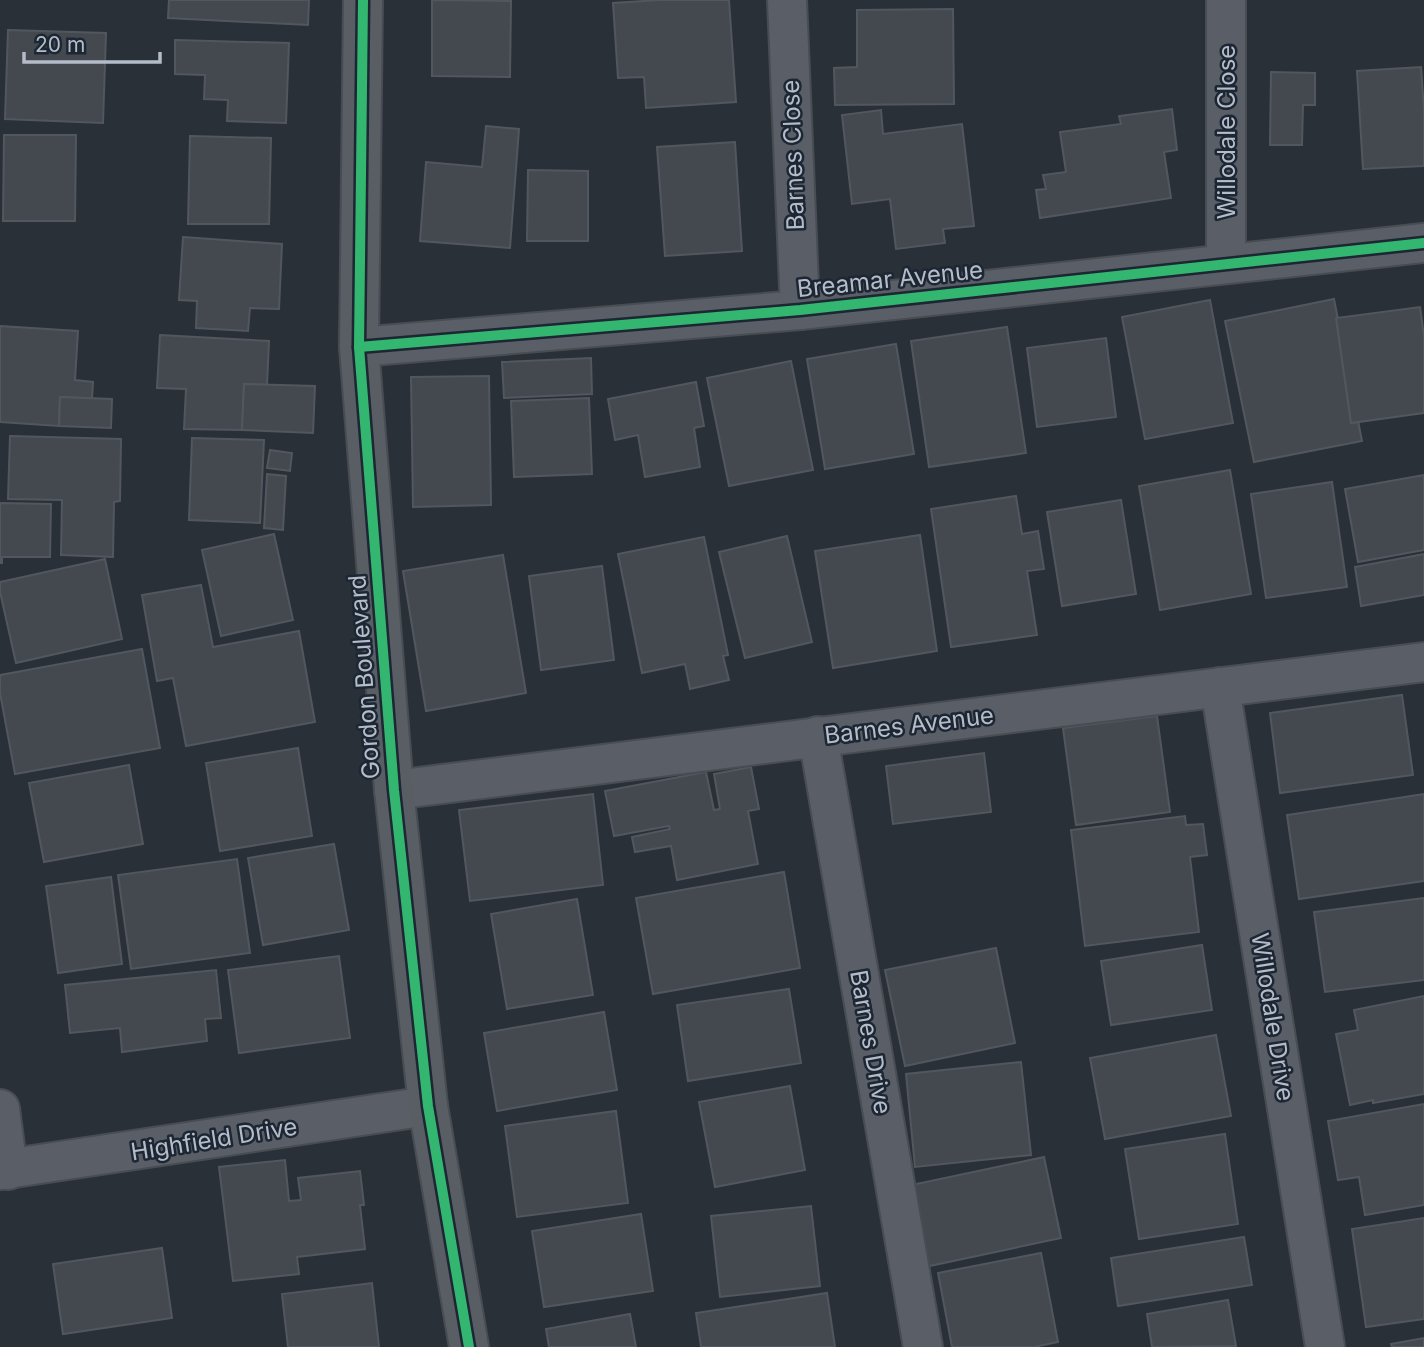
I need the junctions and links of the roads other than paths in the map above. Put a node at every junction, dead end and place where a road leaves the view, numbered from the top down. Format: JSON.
{"nodes":[{"id":1,"x":363,"y":0,"type":"edge"},
{"id":2,"x":787,"y":0,"type":"edge"},
{"id":3,"x":1226,"y":0,"type":"edge"},
{"id":4,"x":1424,"y":243,"type":"edge"},
{"id":5,"x":1226,"y":263,"type":"junction"},
{"id":6,"x":800,"y":310,"type":"junction"},
{"id":7,"x":359,"y":348,"type":"junction"},
{"id":8,"x":1424,"y":662,"type":"edge"},
{"id":9,"x":1220,"y":687,"type":"junction"},
{"id":10,"x":818,"y":736,"type":"junction"},
{"id":11,"x":394,"y":790,"type":"junction"},
{"id":12,"x":428,"y":1107,"type":"junction"},
{"id":13,"x":0,"y":1110,"type":"edge"},
{"id":14,"x":4,"y":1170,"type":"edge"},
{"id":15,"x":469,"y":1347,"type":"edge"},
{"id":16,"x":923,"y":1347,"type":"edge"},
{"id":17,"x":1325,"y":1347,"type":"edge"}],
"edges":[{"from":1,"to":7,"type":"street","name":"Gordon Boulevard"},
{"from":2,"to":6,"type":"street","name":"Barnes Close"},
{"from":3,"to":5,"type":"street","name":"Willodale Close"},
{"from":4,"to":5,"type":"street","name":"Breamar Avenue"},
{"from":5,"to":6,"type":"street","name":"Breamar Avenue"},
{"from":6,"to":7,"type":"street","name":"Breamar Avenue"},
{"from":7,"to":11,"type":"street","name":"Gordon Boulevard"},
{"from":8,"to":9,"type":"street","name":"Barnes Avenue"},
{"from":9,"to":10,"type":"street","name":"Barnes Avenue"},
{"from":9,"to":17,"type":"street","name":"Willodale Drive"},
{"from":10,"to":11,"type":"street","name":"Barnes Avenue"},
{"from":10,"to":16,"type":"street","name":"Barnes Drive"},
{"from":11,"to":12,"type":"street","name":"Gordon Boulevard"},
{"from":12,"to":14,"type":"street","name":"Highfield Drive"},
{"from":12,"to":15,"type":"street","name":"Gordon Boulevard"},
{"from":13,"to":14,"type":"street"}]}
